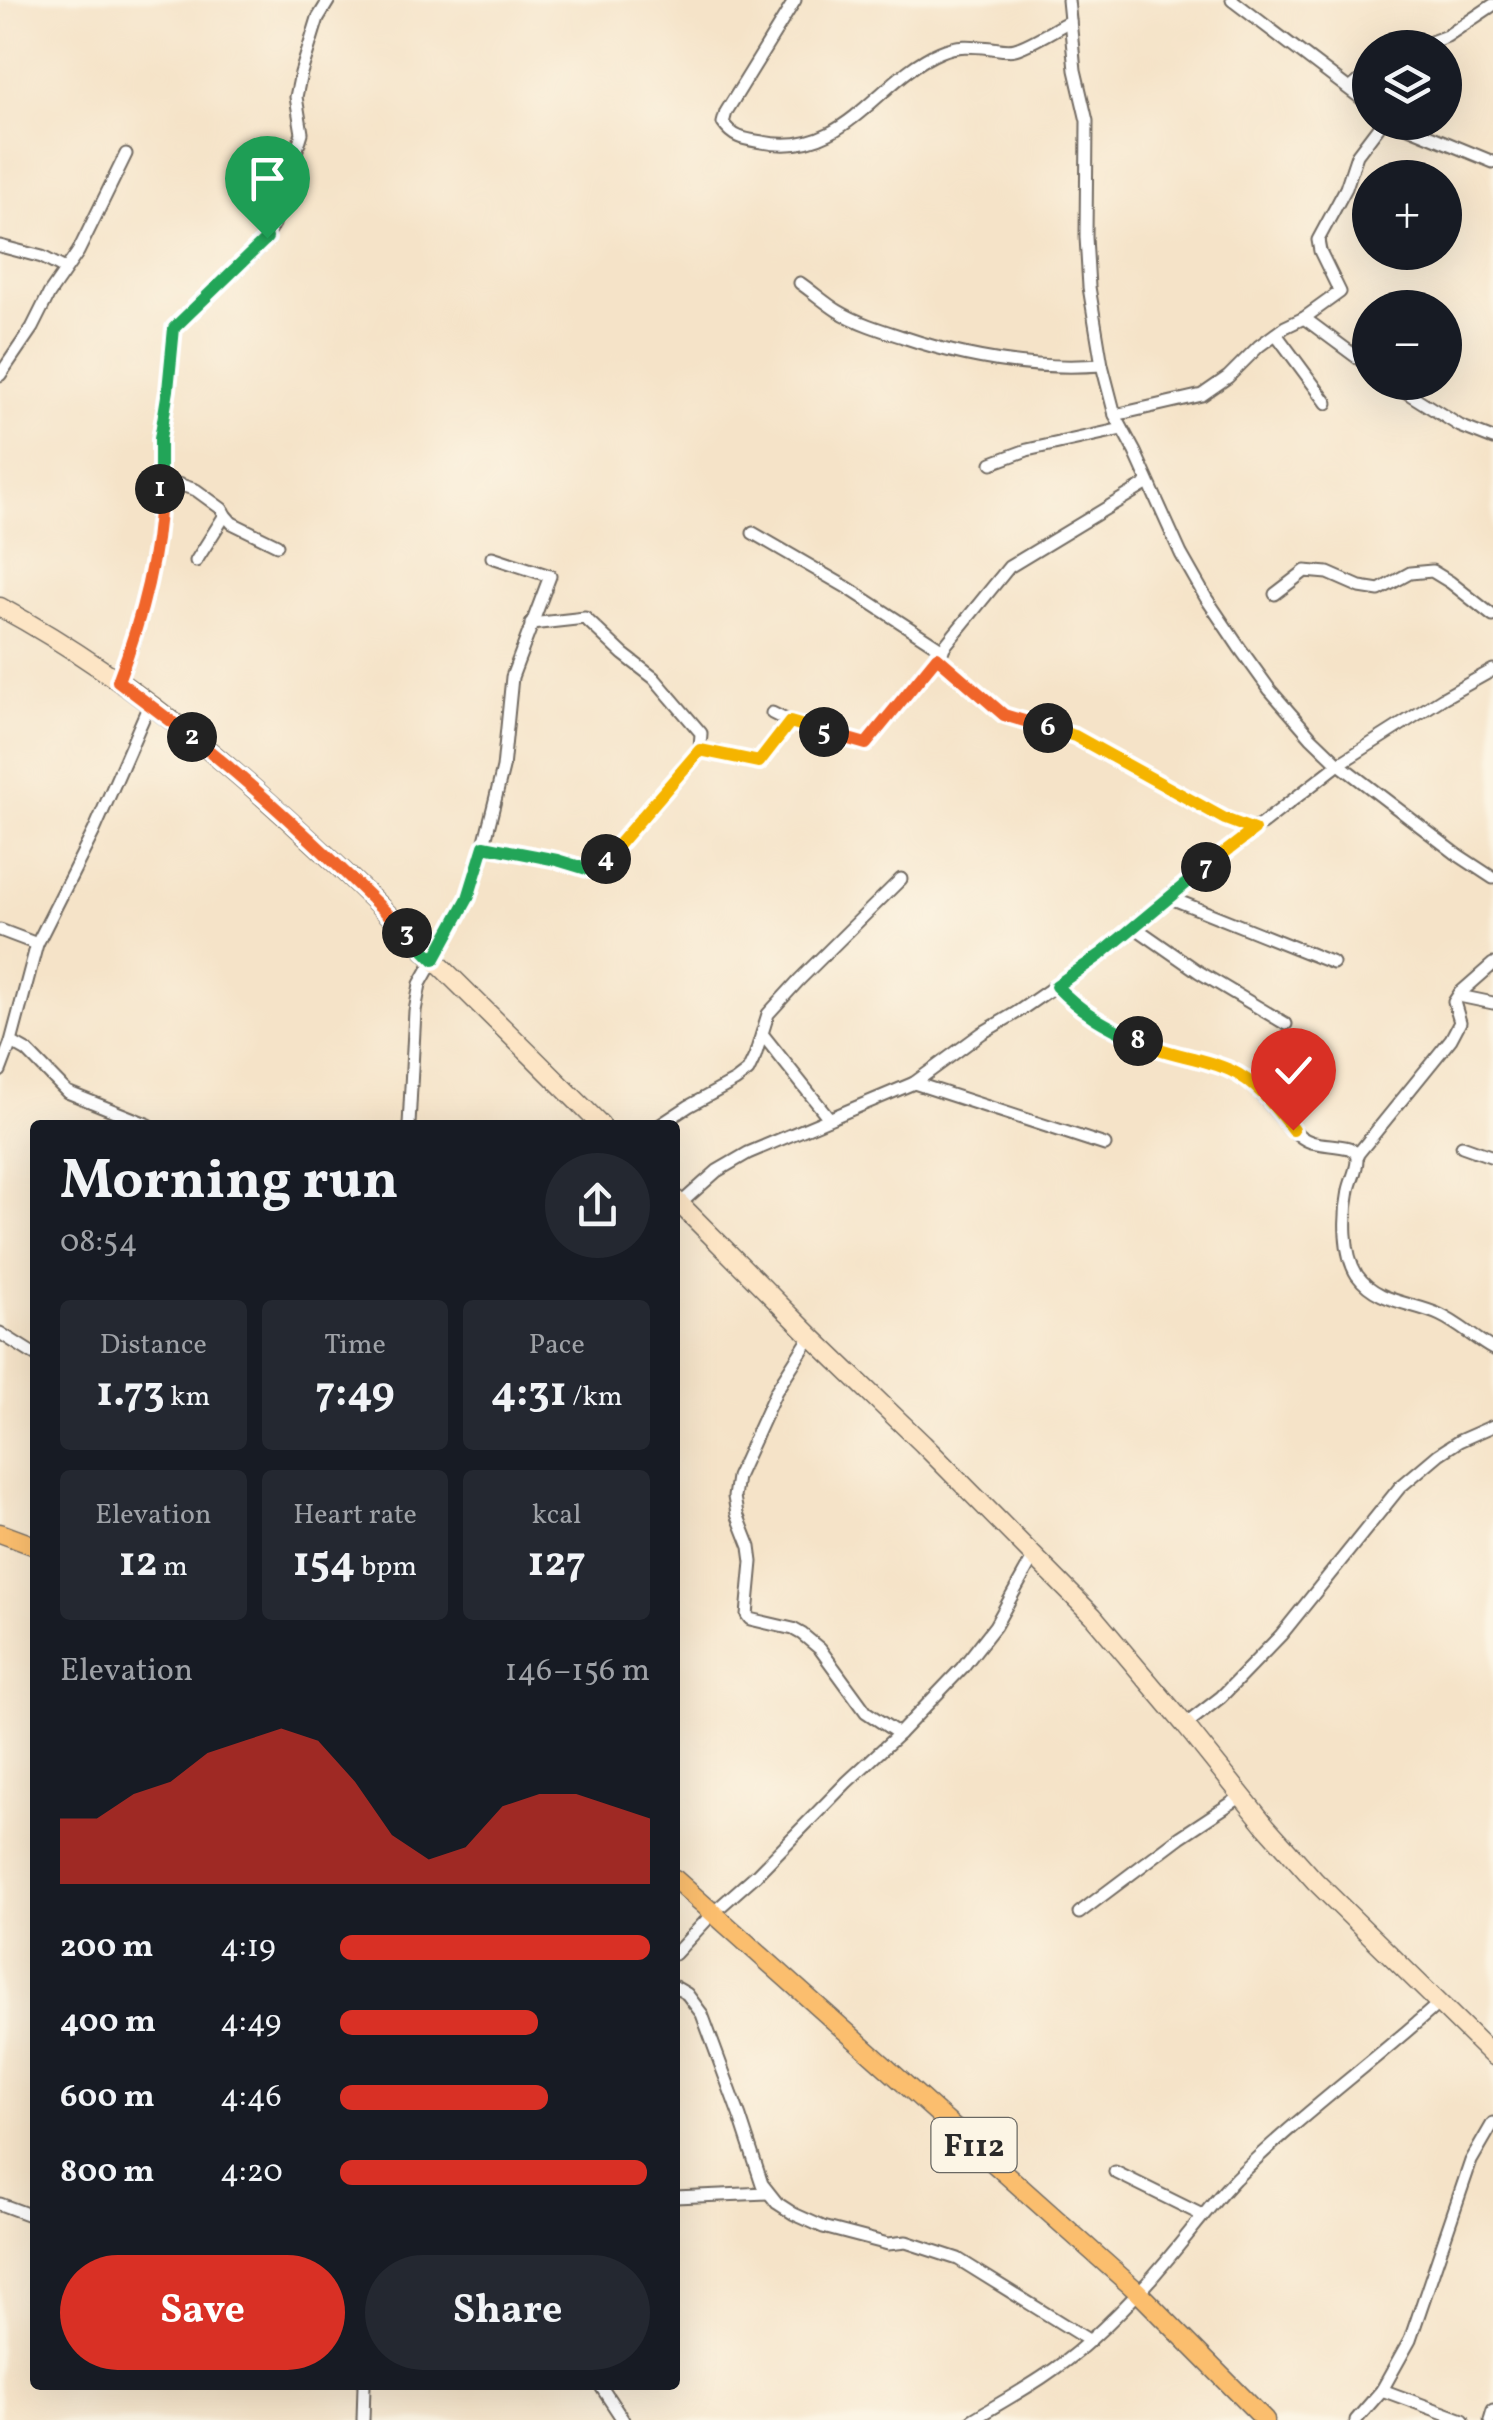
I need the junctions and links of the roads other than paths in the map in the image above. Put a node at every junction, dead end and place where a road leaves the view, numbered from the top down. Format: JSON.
{"nodes":[{"id":1,"x":328,"y":0,"type":"edge"},
{"id":2,"x":795,"y":0,"type":"edge"},
{"id":3,"x":1068,"y":0,"type":"edge"},
{"id":4,"x":1232,"y":0,"type":"edge"},
{"id":5,"x":1493,"y":6,"type":"edge"},
{"id":6,"x":1070,"y":20,"type":"junction"},
{"id":7,"x":1456,"y":30,"type":"edge"},
{"id":8,"x":1350,"y":89,"type":"edge"},
{"id":9,"x":1368,"y":140,"type":"edge"},
{"id":10,"x":1439,"y":140,"type":"edge"},
{"id":11,"x":1493,"y":148,"type":"edge"},
{"id":12,"x":126,"y":154,"type":"dead end"},
{"id":13,"x":1487,"y":160,"type":"edge"},
{"id":14,"x":0,"y":246,"type":"edge"},
{"id":15,"x":65,"y":269,"type":"junction"},
{"id":16,"x":800,"y":283,"type":"dead end"},
{"id":17,"x":1304,"y":318,"type":"junction"},
{"id":18,"x":1276,"y":334,"type":"junction"},
{"id":19,"x":1352,"y":354,"type":"edge"},
{"id":20,"x":1102,"y":365,"type":"junction"},
{"id":21,"x":0,"y":375,"type":"edge"},
{"id":22,"x":1419,"y":400,"type":"edge"},
{"id":23,"x":1326,"y":403,"type":"dead end"},
{"id":24,"x":1115,"y":415,"type":"junction"},
{"id":25,"x":1122,"y":428,"type":"junction"},
{"id":26,"x":1493,"y":439,"type":"edge"},
{"id":27,"x":992,"y":464,"type":"dead end"},
{"id":28,"x":160,"y":478,"type":"junction"},
{"id":29,"x":1148,"y":483,"type":"junction"},
{"id":30,"x":224,"y":516,"type":"junction"},
{"id":31,"x":754,"y":534,"type":"dead end"},
{"id":32,"x":277,"y":545,"type":"dead end"},
{"id":33,"x":492,"y":558,"type":"dead end"},
{"id":34,"x":196,"y":561,"type":"dead end"},
{"id":35,"x":1275,"y":594,"type":"dead end"},
{"id":36,"x":0,"y":608,"type":"edge"},
{"id":37,"x":1493,"y":616,"type":"edge"},
{"id":38,"x":532,"y":624,"type":"junction"},
{"id":39,"x":940,"y":653,"type":"junction"},
{"id":40,"x":1493,"y":670,"type":"edge"},
{"id":41,"x":118,"y":681,"type":"junction"},
{"id":42,"x":150,"y":704,"type":"junction"},
{"id":43,"x":772,"y":713,"type":"dead end"},
{"id":44,"x":790,"y":722,"type":"junction"},
{"id":45,"x":700,"y":750,"type":"junction"},
{"id":46,"x":1340,"y":764,"type":"junction"},
{"id":47,"x":1254,"y":830,"type":"junction"},
{"id":48,"x":484,"y":846,"type":"junction"},
{"id":49,"x":1493,"y":878,"type":"edge"},
{"id":50,"x":900,"y":880,"type":"dead end"},
{"id":51,"x":1168,"y":897,"type":"junction"},
{"id":52,"x":1133,"y":926,"type":"junction"},
{"id":53,"x":0,"y":930,"type":"edge"},
{"id":54,"x":37,"y":944,"type":"junction"},
{"id":55,"x":434,"y":960,"type":"junction"},
{"id":56,"x":1333,"y":963,"type":"dead end"},
{"id":57,"x":1493,"y":964,"type":"edge"},
{"id":58,"x":1056,"y":986,"type":"junction"},
{"id":59,"x":1460,"y":993,"type":"junction"},
{"id":60,"x":1493,"y":1003,"type":"edge"},
{"id":61,"x":1286,"y":1024,"type":"dead end"},
{"id":62,"x":763,"y":1036,"type":"junction"},
{"id":63,"x":11,"y":1042,"type":"junction"},
{"id":64,"x":0,"y":1071,"type":"edge"},
{"id":65,"x":914,"y":1084,"type":"junction"},
{"id":66,"x":829,"y":1118,"type":"junction"},
{"id":67,"x":136,"y":1120,"type":"edge"},
{"id":68,"x":409,"y":1120,"type":"edge"},
{"id":69,"x":596,"y":1120,"type":"edge"},
{"id":70,"x":668,"y":1120,"type":"edge"},
{"id":71,"x":1106,"y":1145,"type":"dead end"},
{"id":72,"x":1462,"y":1146,"type":"dead end"},
{"id":73,"x":1357,"y":1155,"type":"junction"},
{"id":74,"x":1493,"y":1156,"type":"edge"},
{"id":75,"x":680,"y":1199,"type":"edge"},
{"id":76,"x":680,"y":1203,"type":"edge"},
{"id":77,"x":0,"y":1333,"type":"edge"},
{"id":78,"x":811,"y":1336,"type":"junction"},
{"id":79,"x":1493,"y":1349,"type":"edge"},
{"id":80,"x":30,"y":1352,"type":"edge"},
{"id":81,"x":1493,"y":1426,"type":"edge"},
{"id":82,"x":0,"y":1533,"type":"edge"},
{"id":83,"x":30,"y":1544,"type":"edge"},
{"id":84,"x":1034,"y":1556,"type":"junction"},
{"id":85,"x":1184,"y":1725,"type":"junction"},
{"id":86,"x":899,"y":1734,"type":"junction"},
{"id":87,"x":1242,"y":1796,"type":"junction"},
{"id":88,"x":680,"y":1883,"type":"edge"},
{"id":89,"x":714,"y":1912,"type":"junction"},
{"id":90,"x":1079,"y":1913,"type":"dead end"},
{"id":91,"x":680,"y":1949,"type":"edge"},
{"id":92,"x":680,"y":1990,"type":"edge"},
{"id":93,"x":1438,"y":2004,"type":"junction"},
{"id":94,"x":1490,"y":2048,"type":"edge"},
{"id":95,"x":1493,"y":2123,"type":"edge"},
{"id":96,"x":1115,"y":2172,"type":"dead end"},
{"id":97,"x":767,"y":2193,"type":"junction"},
{"id":98,"x":680,"y":2197,"type":"edge"},
{"id":99,"x":0,"y":2204,"type":"edge"},
{"id":100,"x":1202,"y":2214,"type":"junction"},
{"id":101,"x":30,"y":2215,"type":"edge"},
{"id":102,"x":1138,"y":2292,"type":"junction"},
{"id":103,"x":1090,"y":2341,"type":"junction"},
{"id":104,"x":364,"y":2390,"type":"edge"},
{"id":105,"x":603,"y":2390,"type":"edge"},
{"id":106,"x":1382,"y":2390,"type":"junction"},
{"id":107,"x":1493,"y":2410,"type":"edge"},
{"id":108,"x":363,"y":2420,"type":"edge"},
{"id":109,"x":623,"y":2420,"type":"edge"},
{"id":110,"x":972,"y":2420,"type":"edge"},
{"id":111,"x":1264,"y":2420,"type":"edge"},
{"id":112,"x":1356,"y":2420,"type":"edge"},
{"id":113,"x":1463,"y":2420,"type":"edge"},
{"id":114,"x":1490,"y":2420,"type":"edge"}],
"edges":[{"from":1,"to":28,"type":"street"},
{"from":2,"to":6,"type":"street"},
{"from":3,"to":6,"type":"street"},
{"from":4,"to":8,"type":"street"},
{"from":5,"to":7,"type":"street"},
{"from":6,"to":20,"type":"street"},
{"from":9,"to":17,"type":"street"},
{"from":10,"to":13,"type":"street"},
{"from":11,"to":13,"type":"street"},
{"from":12,"to":15,"type":"street"},
{"from":14,"to":15,"type":"street"},
{"from":15,"to":21,"type":"street"},
{"from":16,"to":20,"type":"street"},
{"from":17,"to":18,"type":"street"},
{"from":17,"to":19,"type":"street"},
{"from":18,"to":23,"type":"street"},
{"from":18,"to":24,"type":"street"},
{"from":20,"to":24,"type":"street"},
{"from":22,"to":26,"type":"street"},
{"from":24,"to":25,"type":"street"},
{"from":25,"to":27,"type":"street"},
{"from":25,"to":29,"type":"street"},
{"from":28,"to":30,"type":"street"},
{"from":28,"to":41,"type":"street"},
{"from":29,"to":39,"type":"street"},
{"from":29,"to":46,"type":"street"},
{"from":30,"to":32,"type":"street"},
{"from":30,"to":34,"type":"street"},
{"from":31,"to":39,"type":"street"},
{"from":33,"to":38,"type":"street"},
{"from":35,"to":37,"type":"street"},
{"from":36,"to":41,"type":"main road"},
{"from":38,"to":45,"type":"street"},
{"from":38,"to":48,"type":"street"},
{"from":39,"to":44,"type":"street"},
{"from":39,"to":47,"type":"street"},
{"from":40,"to":46,"type":"street"},
{"from":41,"to":42,"type":"main road"},
{"from":42,"to":54,"type":"street"},
{"from":42,"to":55,"type":"main road"},
{"from":43,"to":44,"type":"street"},
{"from":44,"to":45,"type":"street"},
{"from":45,"to":48,"type":"street"},
{"from":46,"to":47,"type":"street"},
{"from":46,"to":49,"type":"street"},
{"from":47,"to":51,"type":"street"},
{"from":48,"to":55,"type":"street"},
{"from":50,"to":62,"type":"street"},
{"from":51,"to":52,"type":"street"},
{"from":51,"to":56,"type":"street"},
{"from":52,"to":58,"type":"street"},
{"from":52,"to":61,"type":"street"},
{"from":53,"to":54,"type":"street"},
{"from":54,"to":63,"type":"street"},
{"from":55,"to":68,"type":"street"},
{"from":55,"to":69,"type":"main road"},
{"from":57,"to":59,"type":"street"},
{"from":58,"to":65,"type":"street"},
{"from":58,"to":73,"type":"street"},
{"from":59,"to":60,"type":"street"},
{"from":59,"to":73,"type":"street"},
{"from":62,"to":66,"type":"street"},
{"from":62,"to":70,"type":"street"},
{"from":63,"to":64,"type":"street"},
{"from":63,"to":67,"type":"street"},
{"from":65,"to":66,"type":"street"},
{"from":65,"to":71,"type":"street"},
{"from":66,"to":75,"type":"street"},
{"from":72,"to":74,"type":"street"},
{"from":73,"to":79,"type":"street"},
{"from":76,"to":78,"type":"main road"},
{"from":77,"to":80,"type":"street"},
{"from":78,"to":84,"type":"main road"},
{"from":78,"to":86,"type":"street"},
{"from":81,"to":85,"type":"street"},
{"from":82,"to":83,"type":"main road"},
{"from":84,"to":85,"type":"main road"},
{"from":84,"to":86,"type":"street"},
{"from":85,"to":87,"type":"main road"},
{"from":86,"to":89,"type":"street"},
{"from":87,"to":90,"type":"street"},
{"from":87,"to":93,"type":"main road"},
{"from":88,"to":89,"type":"main road","number":"F112"},
{"from":89,"to":91,"type":"street"},
{"from":89,"to":102,"type":"main road","number":"F112"},
{"from":92,"to":97,"type":"street"},
{"from":93,"to":94,"type":"main road"},
{"from":93,"to":100,"type":"street"},
{"from":95,"to":106,"type":"street"},
{"from":96,"to":100,"type":"street"},
{"from":97,"to":98,"type":"street"},
{"from":97,"to":103,"type":"street"},
{"from":99,"to":101,"type":"street"},
{"from":100,"to":102,"type":"street"},
{"from":102,"to":103,"type":"street"},
{"from":102,"to":111,"type":"main road","number":"F112"},
{"from":103,"to":110,"type":"street"},
{"from":104,"to":108,"type":"street"},
{"from":105,"to":109,"type":"street"},
{"from":106,"to":112,"type":"street"},
{"from":106,"to":113,"type":"street"},
{"from":107,"to":114,"type":"street"}]}
